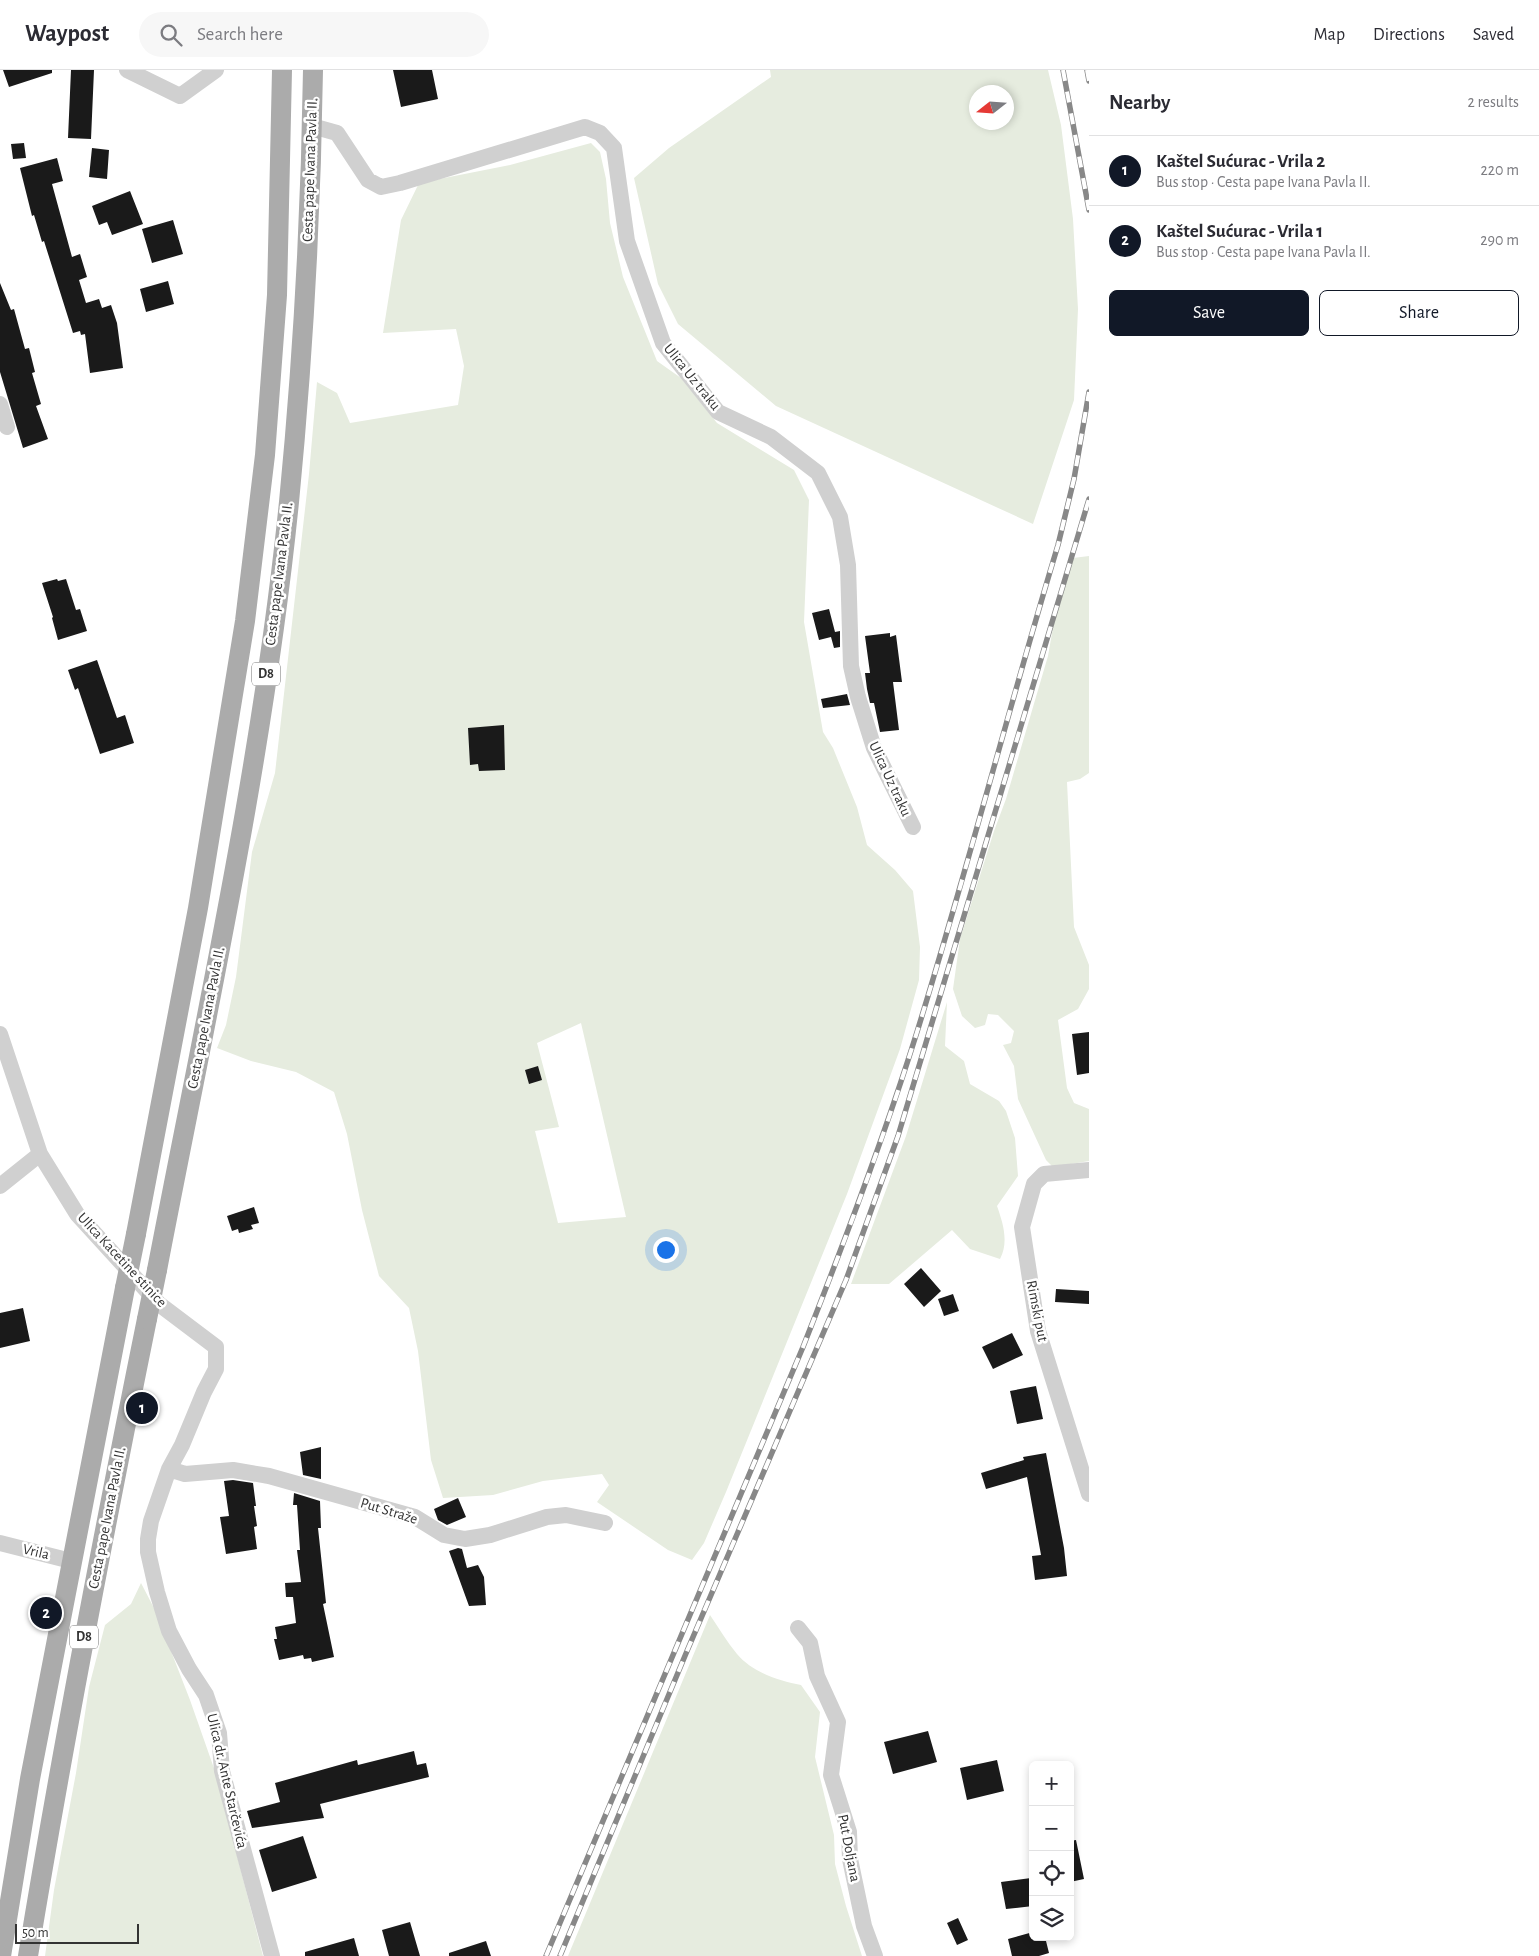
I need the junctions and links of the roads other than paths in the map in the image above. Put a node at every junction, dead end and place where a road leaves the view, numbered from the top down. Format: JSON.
{"nodes":[{"id":1,"x":127,"y":70,"type":"edge"},
{"id":2,"x":216,"y":70,"type":"edge"},
{"id":3,"x":282,"y":70,"type":"edge"},
{"id":4,"x":313,"y":70,"type":"edge"},
{"id":5,"x":312,"y":126,"type":"junction"},
{"id":6,"x":0,"y":404,"type":"edge"},
{"id":7,"x":7,"y":426,"type":"dead end"},
{"id":8,"x":913,"y":827,"type":"dead end"},
{"id":9,"x":0,"y":1034,"type":"edge"},
{"id":10,"x":40,"y":1154,"type":"junction"},
{"id":11,"x":1089,"y":1170,"type":"edge"},
{"id":12,"x":0,"y":1186,"type":"edge"},
{"id":13,"x":169,"y":1470,"type":"junction"},
{"id":14,"x":1089,"y":1494,"type":"edge"},
{"id":15,"x":605,"y":1523,"type":"dead end"},
{"id":16,"x":0,"y":1543,"type":"edge"},
{"id":17,"x":72,"y":1561,"type":"junction"},
{"id":18,"x":798,"y":1628,"type":"dead end"},
{"id":19,"x":1,"y":1956,"type":"edge"},
{"id":20,"x":28,"y":1956,"type":"edge"},
{"id":21,"x":272,"y":1956,"type":"edge"},
{"id":22,"x":875,"y":1956,"type":"edge"}],
"edges":[{"from":1,"to":2,"type":"street"},
{"from":3,"to":17,"type":"main road","name":"Cesta pape Ivana Pavla II.","number":"D8","bridge":true},
{"from":4,"to":5,"type":"main road","name":"Cesta pape Ivana Pavla II.","number":"D8"},
{"from":5,"to":8,"type":"street","name":"Ulica Uz traku"},
{"from":5,"to":20,"type":"main road","name":"Cesta pape Ivana Pavla II.","number":"D8","bridge":true},
{"from":6,"to":7,"type":"street"},
{"from":9,"to":10,"type":"street","name":"Ulica Kacetine stinice"},
{"from":10,"to":12,"type":"street"},
{"from":10,"to":13,"type":"street","name":"Ulica Kacetine stinice"},
{"from":11,"to":14,"type":"street","name":"Rimski put"},
{"from":13,"to":15,"type":"street","name":"Put Straže"},
{"from":13,"to":21,"type":"street","name":"Ulica dr. Ante Starčevića"},
{"from":16,"to":17,"type":"street","name":"Vrila"},
{"from":17,"to":19,"type":"main road","name":"Cesta pape Ivana Pavla II.","number":"D8"},
{"from":18,"to":22,"type":"street","name":"Put Doljana"}]}
